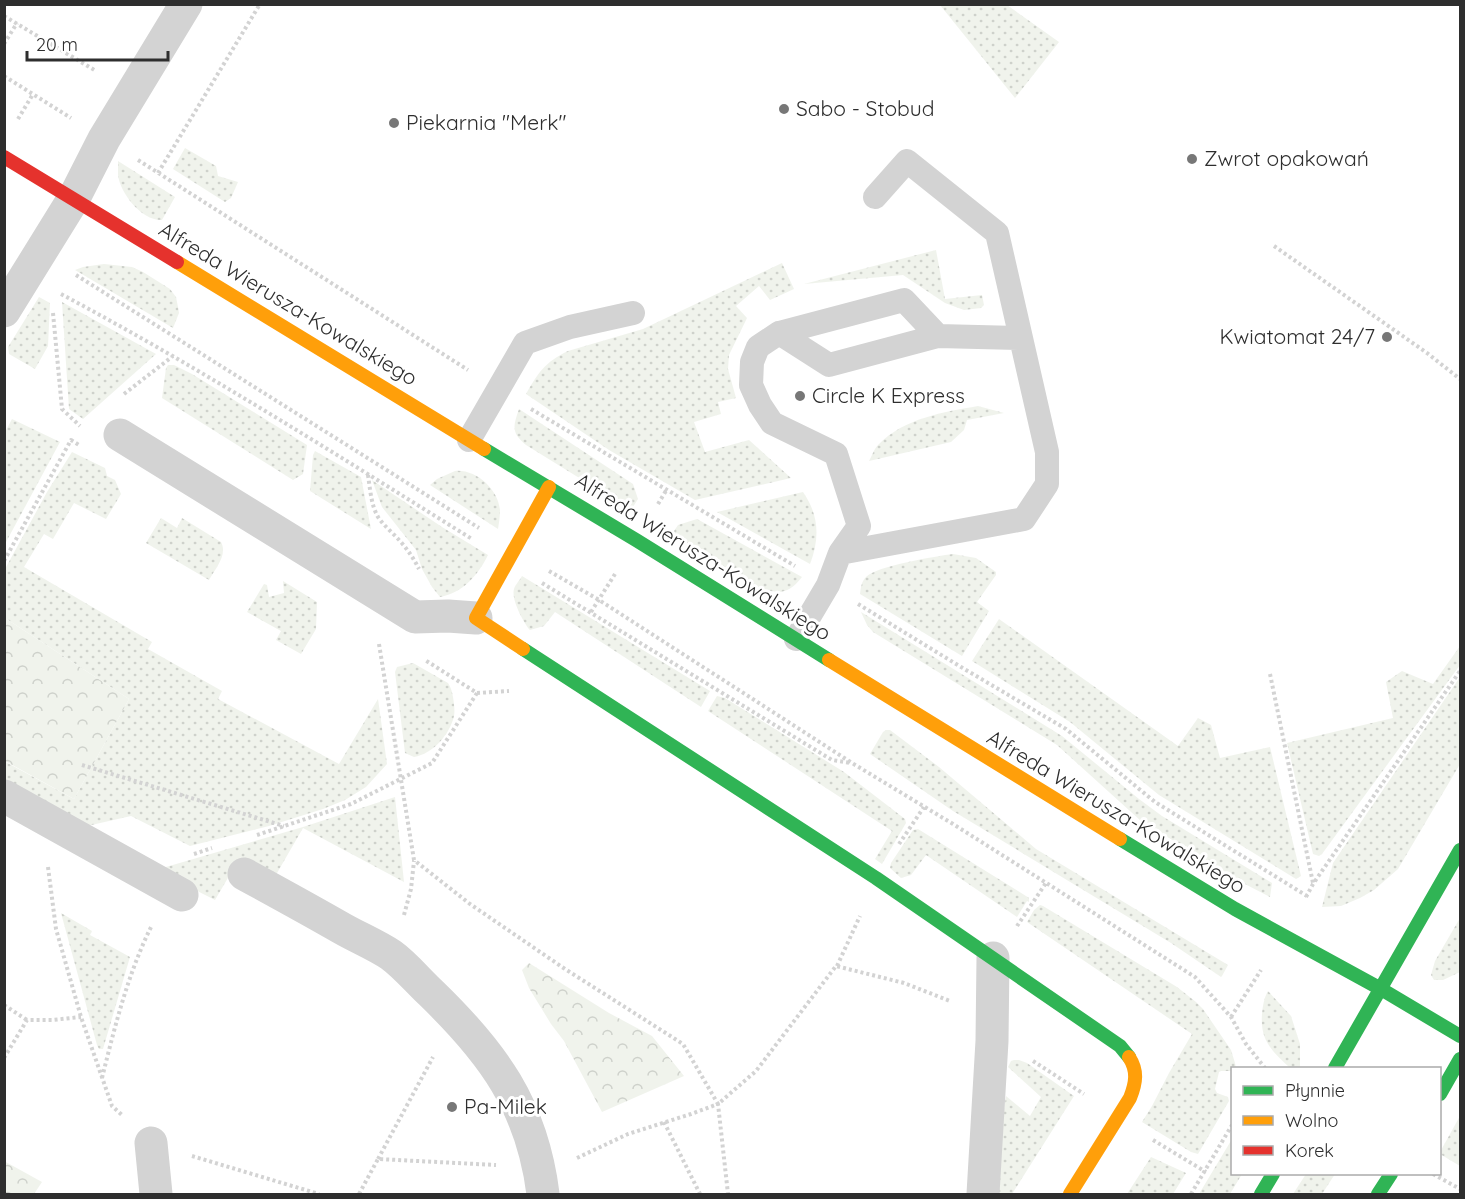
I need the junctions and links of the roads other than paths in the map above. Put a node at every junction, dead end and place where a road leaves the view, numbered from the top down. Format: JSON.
{"nodes":[{"id":1,"x":180,"y":6,"type":"edge"},
{"id":2,"x":4,"y":157,"type":"edge"},
{"id":3,"x":875,"y":197,"type":"dead end"},
{"id":4,"x":74,"y":198,"type":"junction"},
{"id":5,"x":4,"y":311,"type":"edge"},
{"id":6,"x":633,"y":313,"type":"dead end"},
{"id":7,"x":779,"y":333,"type":"junction"},
{"id":8,"x":938,"y":336,"type":"junction"},
{"id":9,"x":1021,"y":338,"type":"junction"},
{"id":10,"x":120,"y":435,"type":"dead end"},
{"id":11,"x":469,"y":440,"type":"junction"},
{"id":12,"x":549,"y":487,"type":"junction"},
{"id":13,"x":840,"y":553,"type":"junction"},
{"id":14,"x":462,"y":617,"type":"junction"},
{"id":15,"x":796,"y":639,"type":"junction"},
{"id":16,"x":4,"y":796,"type":"edge"},
{"id":17,"x":1461,"y":850,"type":"edge"},
{"id":18,"x":244,"y":874,"type":"dead end"},
{"id":19,"x":182,"y":895,"type":"dead end"},
{"id":20,"x":993,"y":958,"type":"junction"},
{"id":21,"x":1381,"y":989,"type":"junction"},
{"id":22,"x":1461,"y":1036,"type":"edge"},
{"id":23,"x":1461,"y":1059,"type":"edge"},
{"id":24,"x":1336,"y":1067,"type":"edge"},
{"id":25,"x":1441,"y":1092,"type":"edge"},
{"id":26,"x":151,"y":1143,"type":"road end"},
{"id":27,"x":1272,"y":1175,"type":"edge"},
{"id":28,"x":1390,"y":1175,"type":"edge"},
{"id":29,"x":541,"y":1185,"type":"edge"},
{"id":30,"x":156,"y":1194,"type":"edge"},
{"id":31,"x":983,"y":1194,"type":"edge"},
{"id":32,"x":1070,"y":1194,"type":"edge"},
{"id":33,"x":1261,"y":1194,"type":"edge"},
{"id":34,"x":1378,"y":1194,"type":"edge"}],
"edges":[{"from":1,"to":4,"type":"street"},
{"from":2,"to":4,"type":"street","name":"Alfreda Wierusza-Kowalskiego"},
{"from":3,"to":9,"type":"lane"},
{"from":4,"to":5,"type":"street"},
{"from":4,"to":11,"type":"street","name":"Alfreda Wierusza-Kowalskiego"},
{"from":6,"to":11,"type":"lane"},
{"from":7,"to":8,"type":"lane"},
{"from":7,"to":8,"type":"lane"},
{"from":7,"to":13,"type":"lane"},
{"from":8,"to":9,"type":"lane"},
{"from":9,"to":13,"type":"lane"},
{"from":10,"to":14,"type":"street"},
{"from":11,"to":12,"type":"street","name":"Alfreda Wierusza-Kowalskiego"},
{"from":12,"to":14,"type":"street"},
{"from":12,"to":15,"type":"street","name":"Alfreda Wierusza-Kowalskiego"},
{"from":13,"to":15,"type":"lane"},
{"from":14,"to":20,"type":"street"},
{"from":15,"to":21,"type":"street","name":"Alfreda Wierusza-Kowalskiego"},
{"from":16,"to":19,"type":"street"},
{"from":17,"to":21,"type":"street"},
{"from":18,"to":29,"type":"street"},
{"from":20,"to":31,"type":"street"},
{"from":20,"to":32,"type":"street"},
{"from":21,"to":22,"type":"street","name":"Alfreda Wierusza-Kowalskiego"},
{"from":21,"to":24,"type":"street"},
{"from":23,"to":25,"type":"street"},
{"from":26,"to":30,"type":"street"},
{"from":27,"to":33,"type":"street"},
{"from":28,"to":34,"type":"street"}]}
